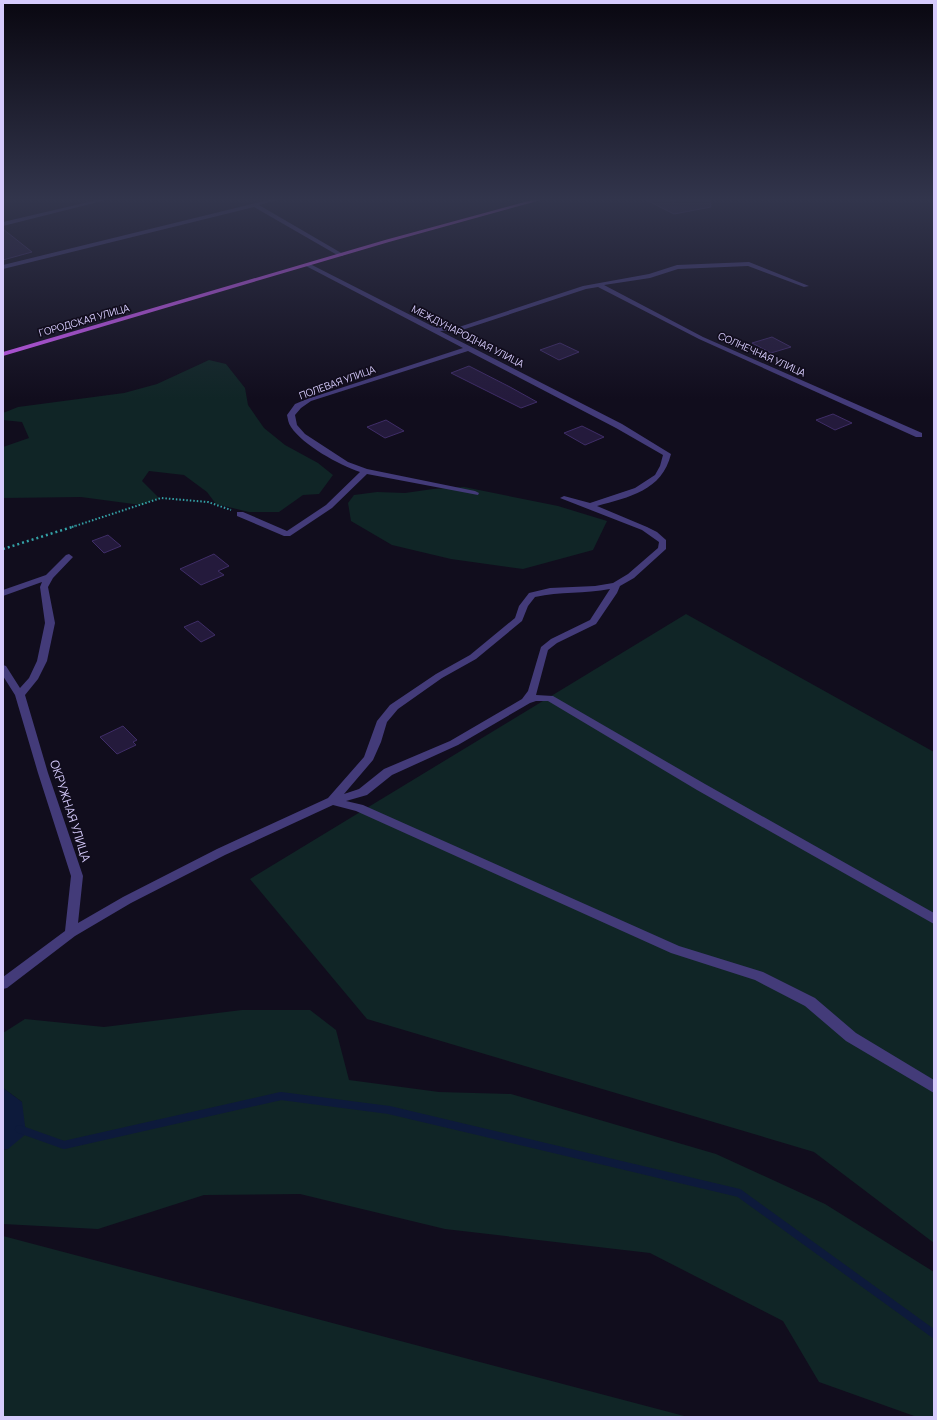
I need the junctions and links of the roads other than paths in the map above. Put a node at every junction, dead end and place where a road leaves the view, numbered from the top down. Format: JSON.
{"nodes":[{"id":1,"x":300,"y":266,"type":"edge"},
{"id":2,"x":312,"y":266,"type":"edge"},
{"id":3,"x":695,"y":266,"type":"edge"},
{"id":4,"x":755,"y":266,"type":"edge"},
{"id":5,"x":599,"y":285,"type":"junction"},
{"id":6,"x":806,"y":286,"type":"dead end"},
{"id":7,"x":433,"y":330,"type":"junction"},
{"id":8,"x":470,"y":348,"type":"junction"},
{"id":9,"x":3,"y":354,"type":"edge"},
{"id":10,"x":918,"y":435,"type":"dead end"},
{"id":11,"x":365,"y":471,"type":"junction"},
{"id":12,"x":475,"y":494,"type":"dead end"},
{"id":13,"x":564,"y":498,"type":"dead end"},
{"id":14,"x":590,"y":506,"type":"junction"},
{"id":15,"x":240,"y":514,"type":"road end"},
{"id":16,"x":69,"y":557,"type":"dead end"},
{"id":17,"x":49,"y":577,"type":"junction"},
{"id":18,"x":616,"y":585,"type":"junction"},
{"id":19,"x":3,"y":593,"type":"edge"},
{"id":20,"x":3,"y":668,"type":"edge"},
{"id":21,"x":20,"y":695,"type":"junction"},
{"id":22,"x":526,"y":701,"type":"junction"},
{"id":23,"x":332,"y":800,"type":"junction"},
{"id":24,"x":934,"y":919,"type":"edge"},
{"id":25,"x":70,"y":933,"type":"junction"},
{"id":26,"x":3,"y":984,"type":"edge"},
{"id":27,"x":934,"y":1087,"type":"edge"}],
"edges":[{"from":1,"to":9,"type":"main road","name":"ГОРОДСКАЯ УЛИЦА"},
{"from":2,"to":7,"type":"street","name":"МЕЖДУНАРОДНАЯ УЛИЦА"},
{"from":3,"to":5,"type":"street"},
{"from":4,"to":6,"type":"street"},
{"from":5,"to":7,"type":"street"},
{"from":5,"to":10,"type":"street","name":"СОЛНЕЧНАЯ УЛИЦА"},
{"from":7,"to":8,"type":"street","name":"МЕЖДУНАРОДНАЯ УЛИЦА"},
{"from":8,"to":11,"type":"street","name":"ПОЛЕВАЯ УЛИЦА"},
{"from":8,"to":14,"type":"street","name":"МЕЖДУНАРОДНАЯ УЛИЦА"},
{"from":11,"to":12,"type":"street"},
{"from":11,"to":15,"type":"street"},
{"from":13,"to":14,"type":"street"},
{"from":14,"to":18,"type":"street"},
{"from":16,"to":17,"type":"street"},
{"from":17,"to":19,"type":"street"},
{"from":17,"to":21,"type":"street"},
{"from":18,"to":22,"type":"street"},
{"from":18,"to":23,"type":"street"},
{"from":20,"to":21,"type":"street","name":"ОКРУЖНАЯ УЛИЦА"},
{"from":21,"to":25,"type":"street","name":"ОКРУЖНАЯ УЛИЦА"},
{"from":22,"to":23,"type":"street"},
{"from":22,"to":24,"type":"street"},
{"from":23,"to":25,"type":"street"},
{"from":23,"to":27,"type":"street"},
{"from":25,"to":26,"type":"street"}]}
